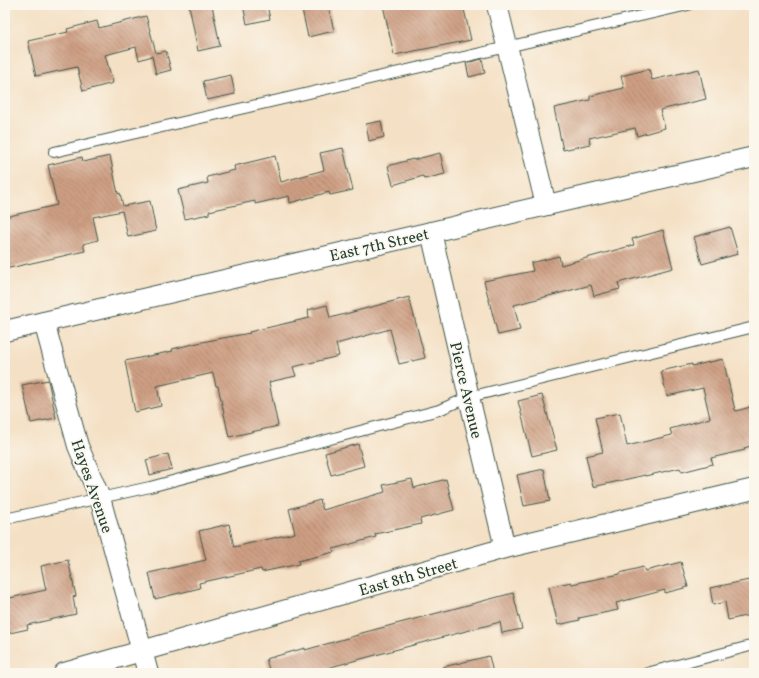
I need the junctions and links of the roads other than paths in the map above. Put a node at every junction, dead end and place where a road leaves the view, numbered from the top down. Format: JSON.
{"nodes":[{"id":1,"x":498,"y":5,"type":"edge"},
{"id":2,"x":688,"y":5,"type":"edge"},
{"id":3,"x":508,"y":47,"type":"junction"},
{"id":4,"x":54,"y":152,"type":"dead end"},
{"id":5,"x":754,"y":157,"type":"edge"},
{"id":6,"x":546,"y":206,"type":"junction"},
{"id":7,"x":431,"y":232,"type":"junction"},
{"id":8,"x":44,"y":322,"type":"junction"},
{"id":9,"x":754,"y":327,"type":"edge"},
{"id":10,"x":5,"y":331,"type":"edge"},
{"id":11,"x":469,"y":397,"type":"junction"},
{"id":12,"x":754,"y":489,"type":"edge"},
{"id":13,"x":100,"y":498,"type":"junction"},
{"id":14,"x":5,"y":519,"type":"edge"},
{"id":15,"x":505,"y":548,"type":"junction"},
{"id":16,"x":754,"y":645,"type":"edge"},
{"id":17,"x":142,"y":651,"type":"junction"},
{"id":18,"x":64,"y":673,"type":"edge"},
{"id":19,"x":148,"y":673,"type":"edge"},
{"id":20,"x":647,"y":673,"type":"edge"}],
"edges":[{"from":1,"to":3,"type":"street"},
{"from":2,"to":3,"type":"lane"},
{"from":3,"to":4,"type":"lane"},
{"from":3,"to":6,"type":"street"},
{"from":5,"to":6,"type":"street","name":"East 7th Street"},
{"from":6,"to":7,"type":"street","name":"East 7th Street"},
{"from":7,"to":8,"type":"street","name":"East 7th Street"},
{"from":7,"to":11,"type":"street","name":"Pierce Avenue"},
{"from":8,"to":10,"type":"street","name":"East 7th Street"},
{"from":8,"to":13,"type":"street","name":"Hayes Avenue"},
{"from":9,"to":11,"type":"lane"},
{"from":11,"to":13,"type":"lane"},
{"from":11,"to":15,"type":"street","name":"Pierce Avenue"},
{"from":12,"to":15,"type":"street","name":"East 8th Street"},
{"from":13,"to":14,"type":"lane"},
{"from":13,"to":17,"type":"street","name":"Hayes Avenue"},
{"from":15,"to":17,"type":"street","name":"East 8th Street"},
{"from":16,"to":20,"type":"lane"},
{"from":17,"to":18,"type":"street","name":"East 8th Street"},
{"from":17,"to":19,"type":"street","name":"Hayes Avenue"}]}
